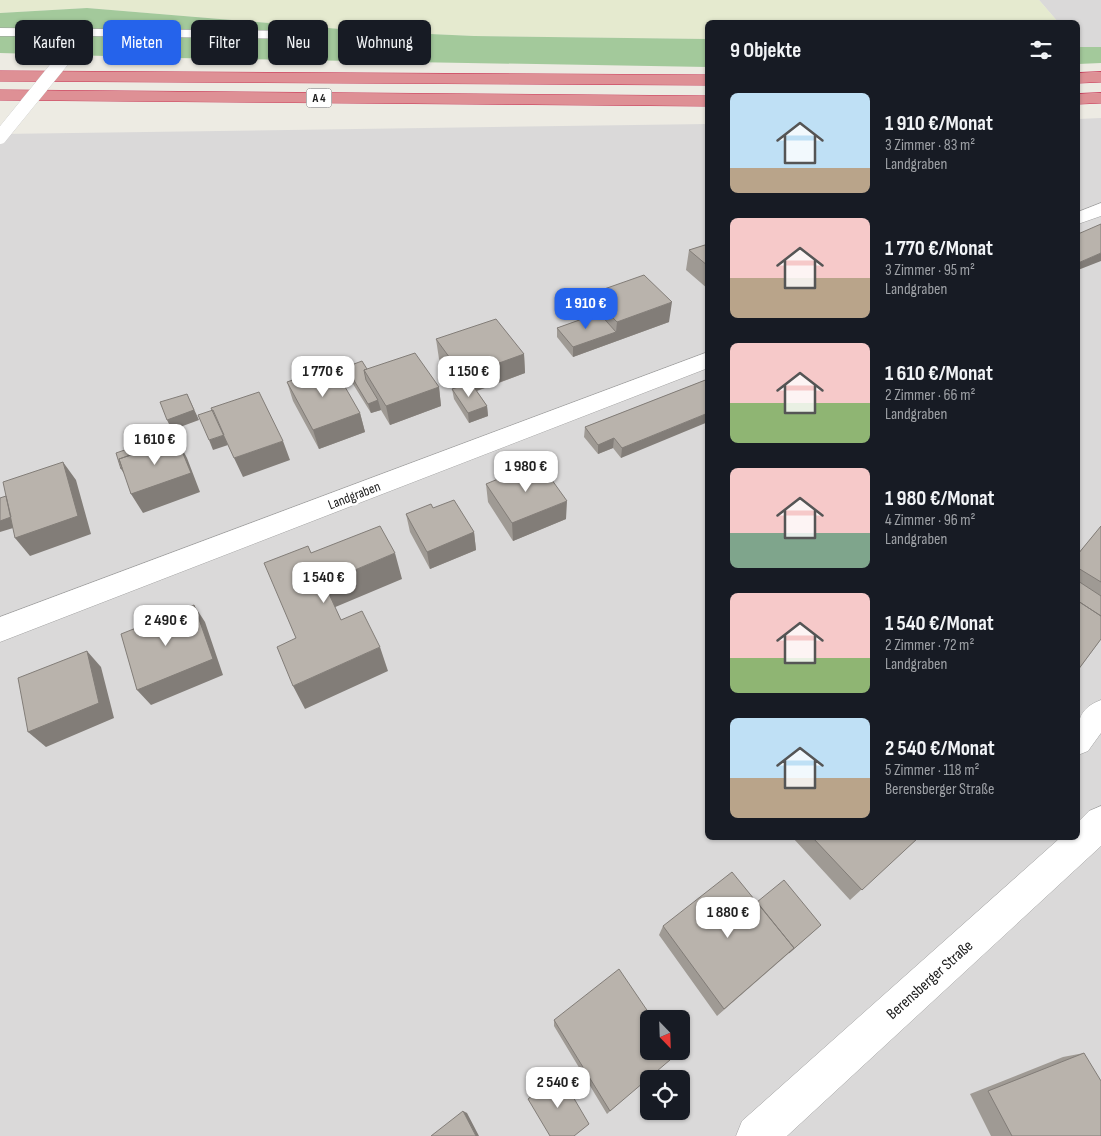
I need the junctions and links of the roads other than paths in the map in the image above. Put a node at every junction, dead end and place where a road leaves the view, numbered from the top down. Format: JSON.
{"nodes":[{"id":1,"x":0,"y":32,"type":"edge"},
{"id":2,"x":15,"y":33,"type":"edge"},
{"id":3,"x":268,"y":35,"type":"edge"},
{"id":4,"x":93,"y":36,"type":"edge"},
{"id":5,"x":58,"y":65,"type":"edge"},
{"id":6,"x":0,"y":76,"type":"edge"},
{"id":7,"x":1101,"y":77,"type":"edge"},
{"id":8,"x":1080,"y":78,"type":"edge"},
{"id":9,"x":705,"y":80,"type":"edge"},
{"id":10,"x":0,"y":95,"type":"edge"},
{"id":11,"x":1101,"y":98,"type":"edge"},
{"id":12,"x":1080,"y":99,"type":"edge"},
{"id":13,"x":705,"y":101,"type":"edge"},
{"id":14,"x":0,"y":137,"type":"edge"},
{"id":15,"x":1101,"y":209,"type":"edge"},
{"id":16,"x":1080,"y":217,"type":"edge"},
{"id":17,"x":705,"y":360,"type":"edge"},
{"id":18,"x":0,"y":630,"type":"edge"},
{"id":19,"x":1101,"y":712,"type":"edge"},
{"id":20,"x":1080,"y":739,"type":"edge"},
{"id":21,"x":1073,"y":840,"type":"edge"},
{"id":22,"x":761,"y":1135,"type":"edge"}],
"edges":[{"from":1,"to":2,"type":"lane"},
{"from":3,"to":4,"type":"lane"},
{"from":5,"to":14,"type":"lane","bridge":true},
{"from":6,"to":9,"type":"highway","number":"A 4"},
{"from":7,"to":8,"type":"highway"},
{"from":10,"to":13,"type":"highway","number":"A 4"},
{"from":11,"to":12,"type":"highway"},
{"from":15,"to":16,"type":"street"},
{"from":17,"to":18,"type":"street","name":"Landgraben"},
{"from":19,"to":20,"type":"lane"},
{"from":21,"to":22,"type":"street","name":"Berensberger Straße"}]}
